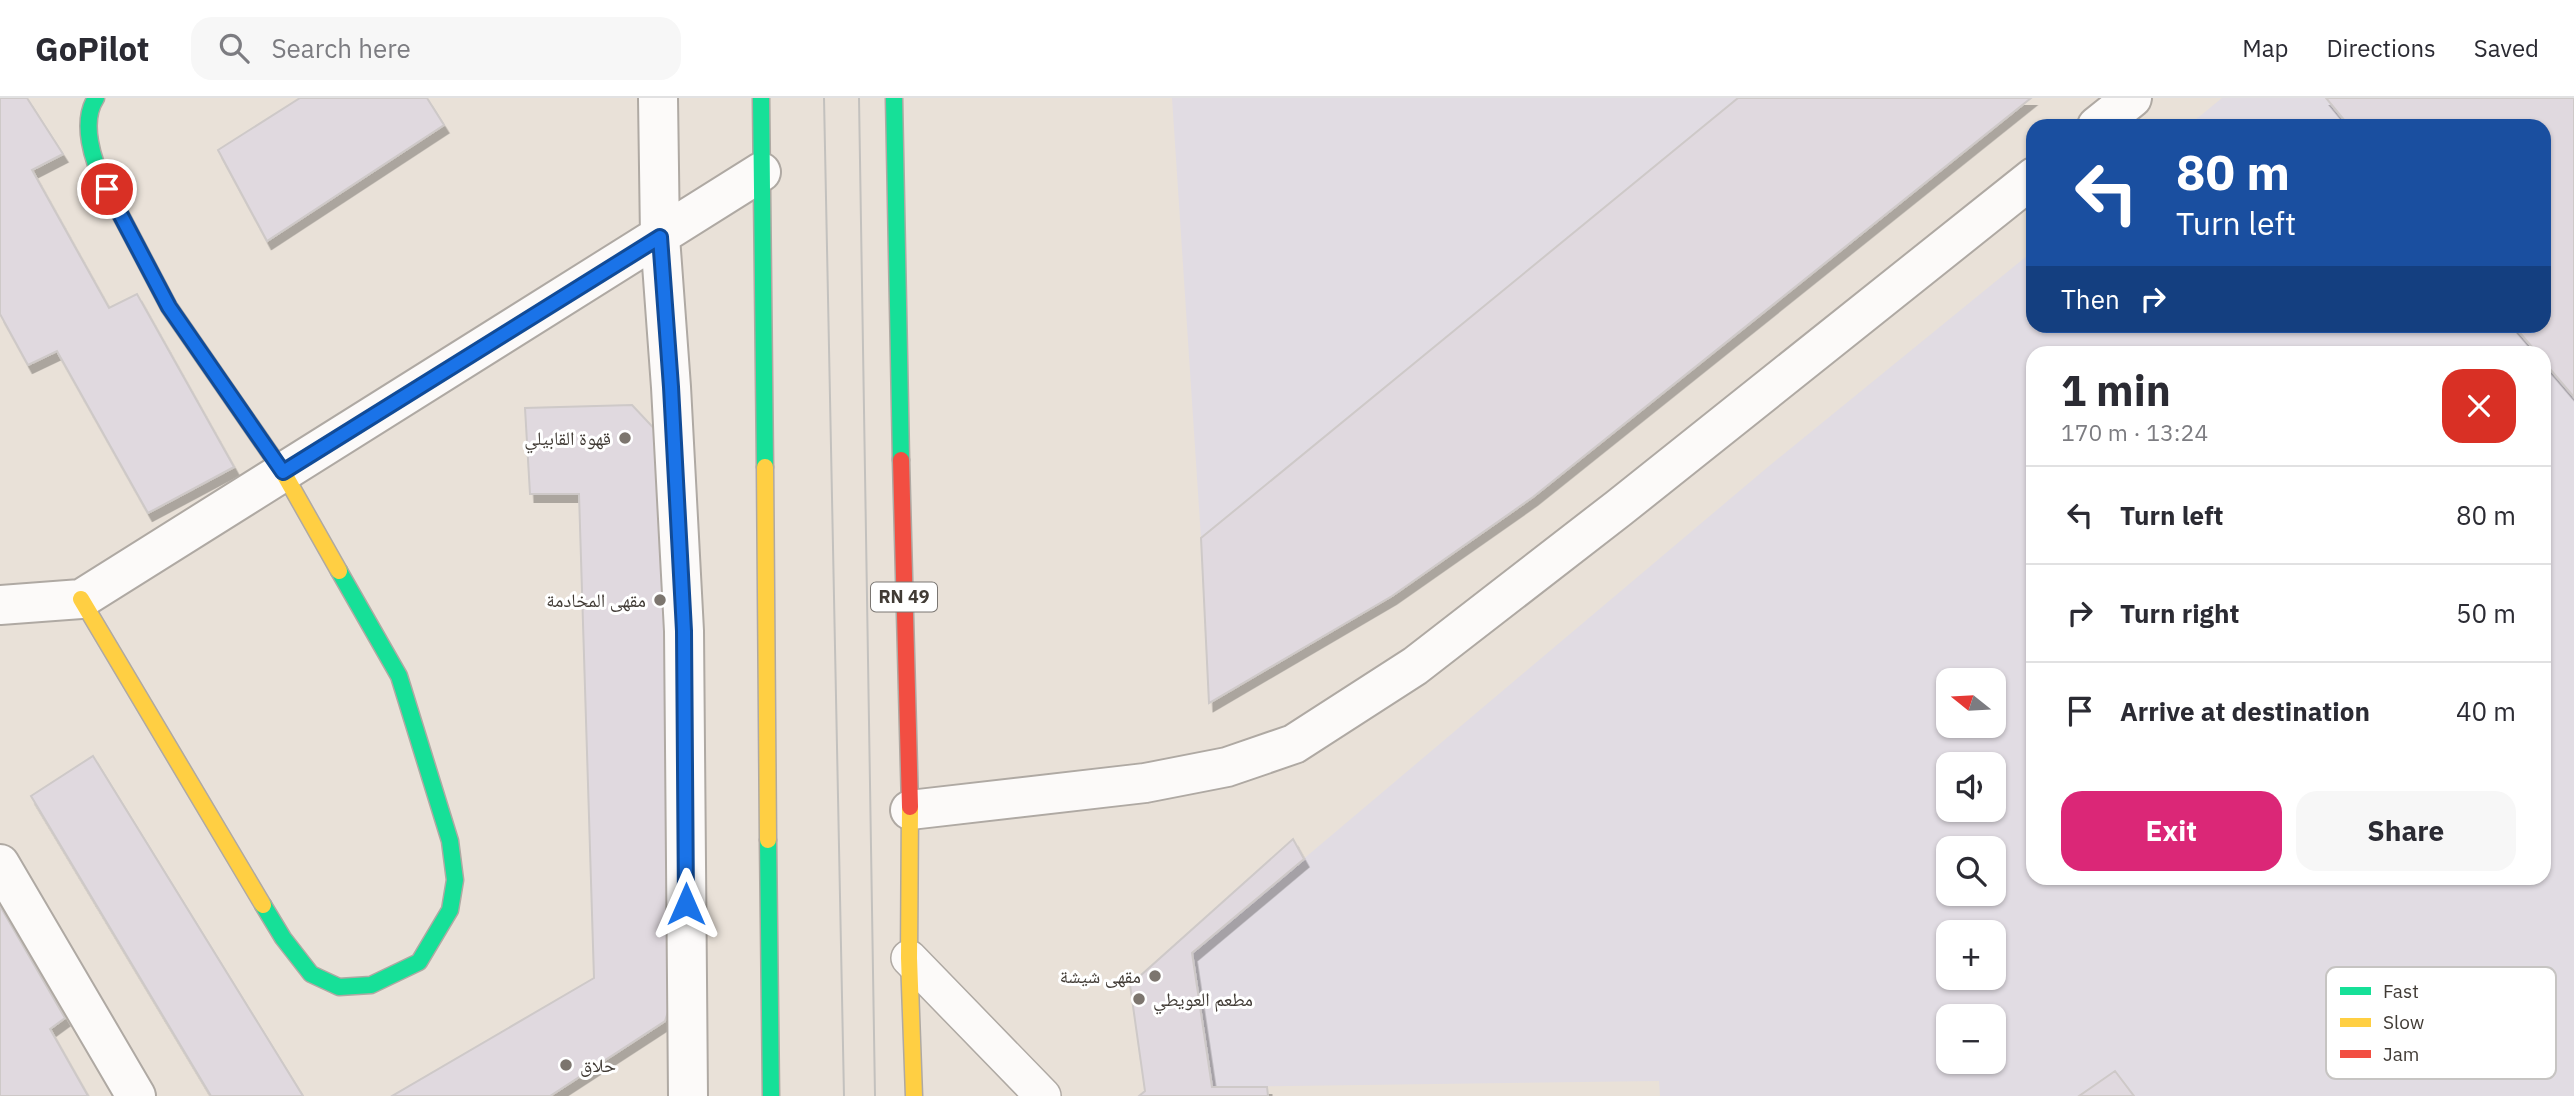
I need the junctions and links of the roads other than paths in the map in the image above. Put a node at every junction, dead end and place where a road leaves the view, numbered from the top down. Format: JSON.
{"nodes":[{"id":1,"x":96,"y":98,"type":"edge"},
{"id":2,"x":658,"y":98,"type":"edge"},
{"id":3,"x":761,"y":98,"type":"edge"},
{"id":4,"x":894,"y":98,"type":"edge"},
{"id":5,"x":2132,"y":98,"type":"edge"},
{"id":6,"x":2106,"y":119,"type":"edge"},
{"id":7,"x":761,"y":172,"type":"junction"},
{"id":8,"x":2026,"y":183,"type":"edge"},
{"id":9,"x":660,"y":237,"type":"junction"},
{"id":10,"x":283,"y":472,"type":"junction"},
{"id":11,"x":81,"y":598,"type":"junction"},
{"id":12,"x":0,"y":605,"type":"edge"},
{"id":13,"x":910,"y":810,"type":"junction"},
{"id":14,"x":0,"y":864,"type":"edge"},
{"id":15,"x":909,"y":958,"type":"junction"},
{"id":16,"x":136,"y":1096,"type":"edge"},
{"id":17,"x":688,"y":1096,"type":"edge"},
{"id":18,"x":771,"y":1096,"type":"edge"},
{"id":19,"x":914,"y":1096,"type":"edge"},
{"id":20,"x":1043,"y":1096,"type":"edge"}],
"edges":[{"from":1,"to":10,"type":"main road"},
{"from":2,"to":9,"type":"street"},
{"from":3,"to":7,"type":"main road"},
{"from":4,"to":13,"type":"main road","number":"RN 49"},
{"from":5,"to":6,"type":"street"},
{"from":7,"to":9,"type":"street"},
{"from":7,"to":18,"type":"main road"},
{"from":8,"to":13,"type":"street"},
{"from":9,"to":10,"type":"street"},
{"from":9,"to":17,"type":"street"},
{"from":10,"to":11,"type":"street"},
{"from":10,"to":11,"type":"main road"},
{"from":11,"to":12,"type":"street"},
{"from":13,"to":15,"type":"main road","number":"RN 49"},
{"from":14,"to":16,"type":"street"},
{"from":15,"to":19,"type":"main road","number":"RN 49"},
{"from":15,"to":20,"type":"lane"}]}
